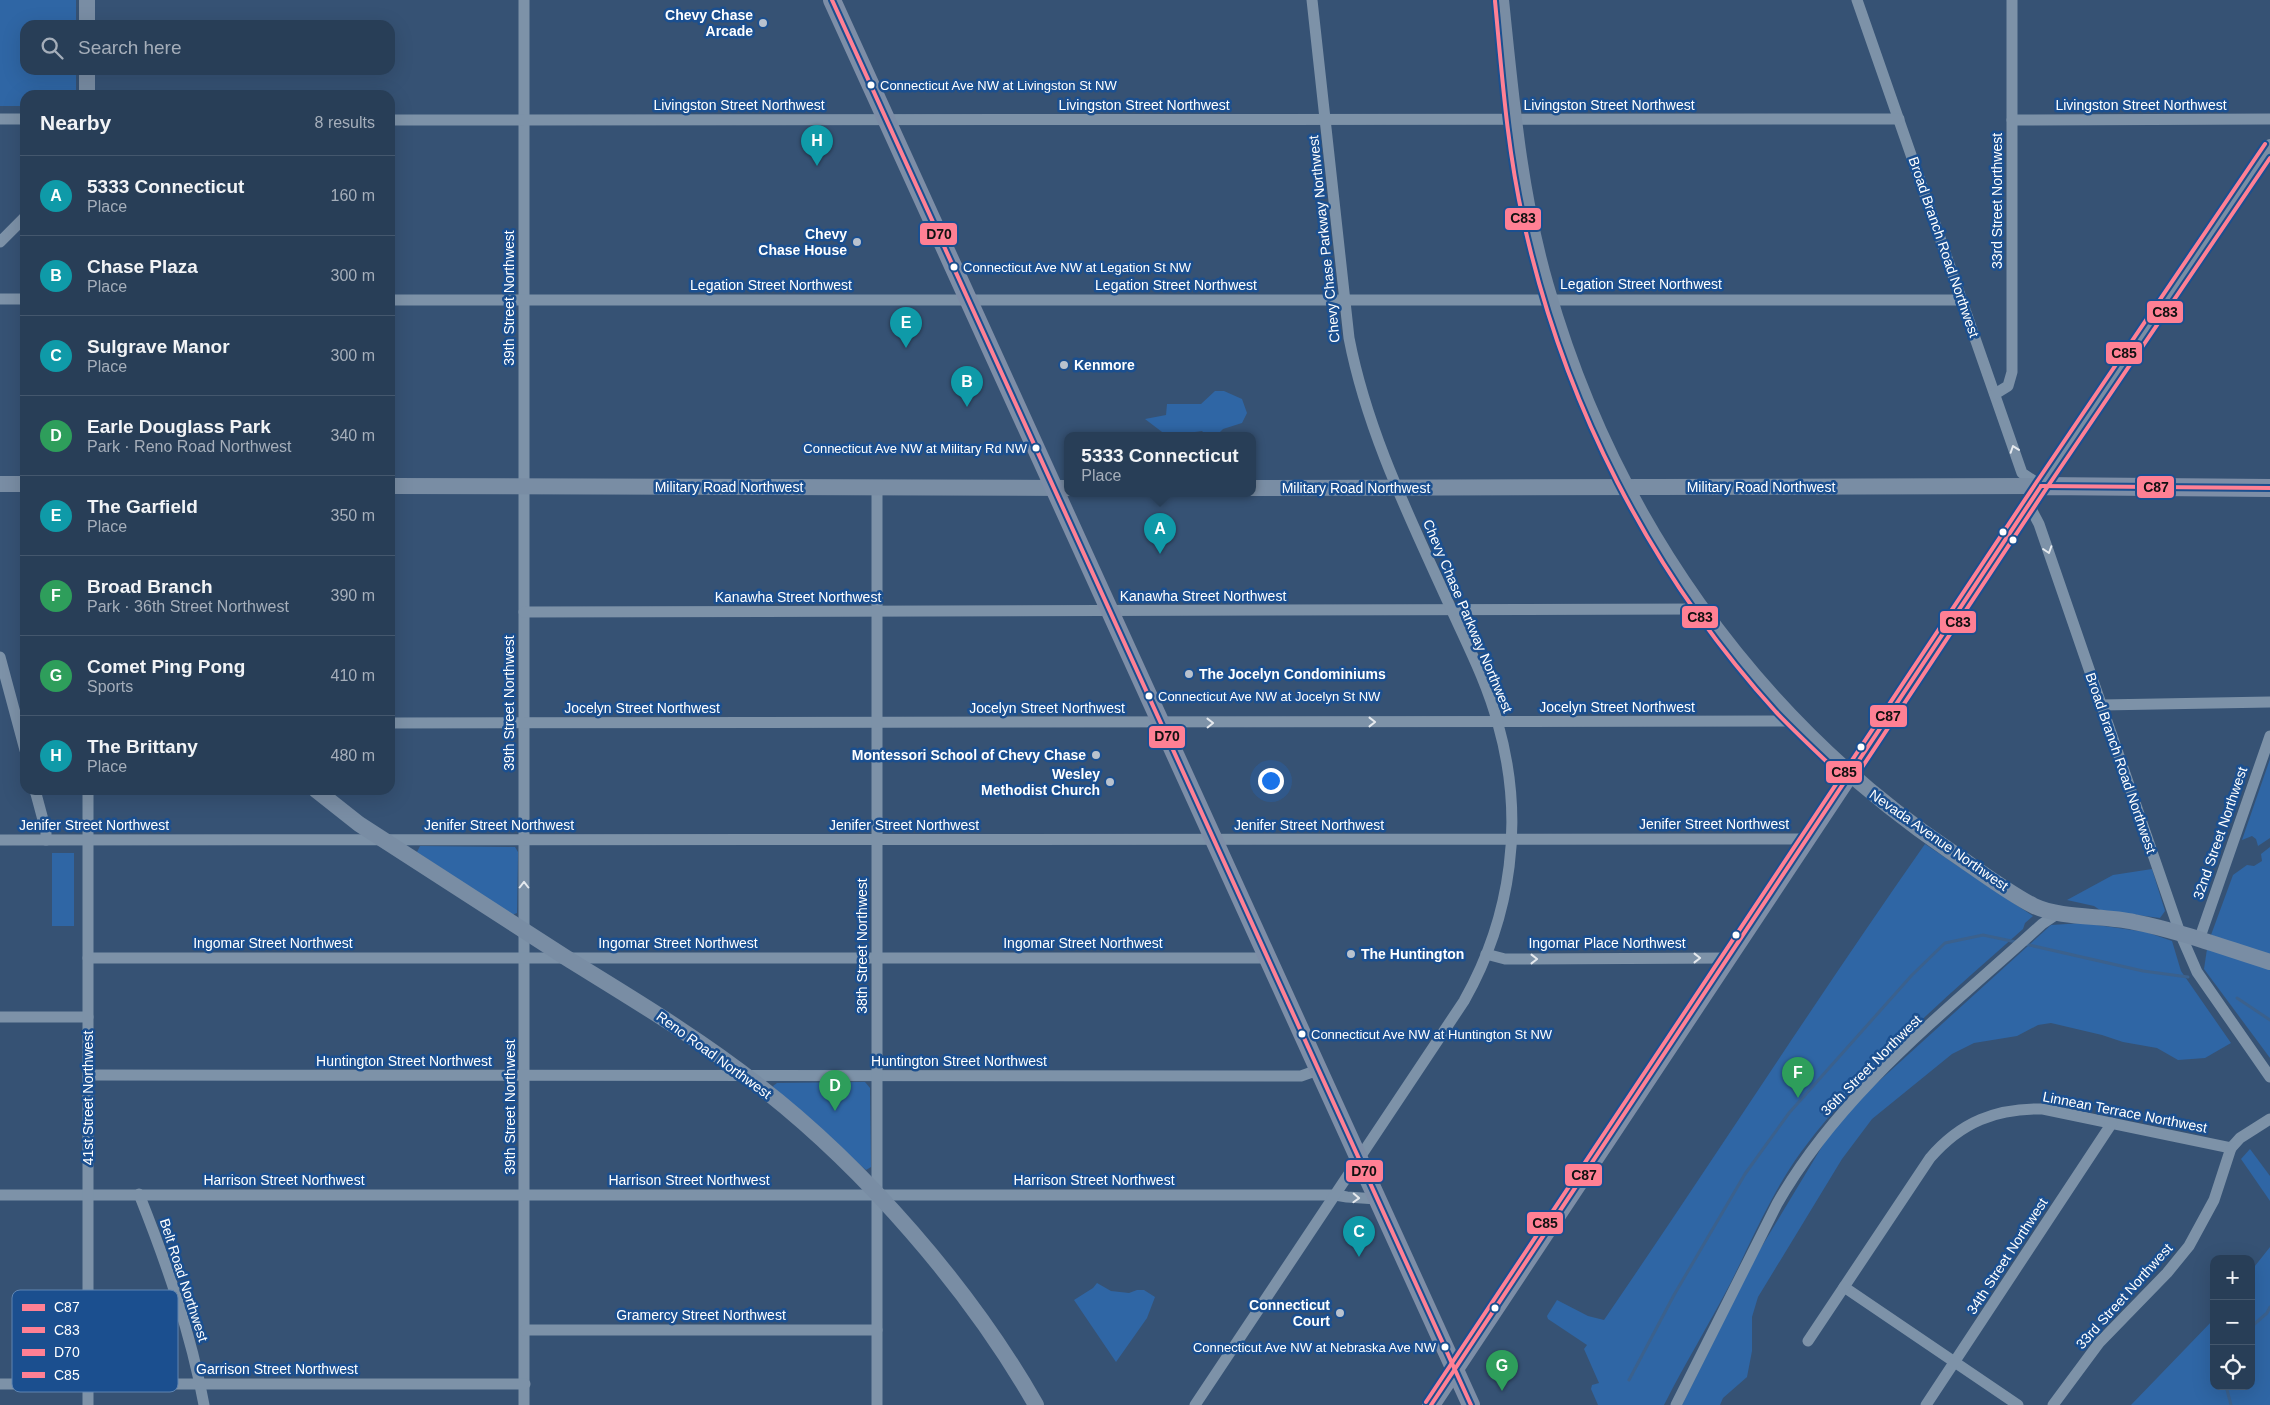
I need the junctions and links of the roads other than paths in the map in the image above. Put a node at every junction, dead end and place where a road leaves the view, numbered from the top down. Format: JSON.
{"nodes":[{"id":1,"x":88,"y":0,"type":"edge"},
{"id":2,"x":524,"y":0,"type":"edge"},
{"id":3,"x":832,"y":0,"type":"edge"},
{"id":4,"x":1312,"y":0,"type":"edge"},
{"id":5,"x":1501,"y":0,"type":"edge"},
{"id":6,"x":1857,"y":0,"type":"edge"},
{"id":7,"x":2012,"y":0,"type":"edge"},
{"id":8,"x":88,"y":20,"type":"edge"},
{"id":9,"x":88,"y":75,"type":"edge"},
{"id":10,"x":88,"y":90,"type":"edge"},
{"id":11,"x":0,"y":119,"type":"edge"},
{"id":12,"x":20,"y":119,"type":"edge"},
{"id":13,"x":1899,"y":119,"type":"junction"},
{"id":14,"x":2270,"y":119,"type":"edge"},
{"id":15,"x":395,"y":120,"type":"edge"},
{"id":16,"x":887,"y":120,"type":"junction"},
{"id":17,"x":1326,"y":120,"type":"junction"},
{"id":18,"x":1514,"y":120,"type":"junction"},
{"id":19,"x":2012,"y":120,"type":"junction"},
{"id":20,"x":524,"y":121,"type":"junction"},
{"id":21,"x":2270,"y":147,"type":"edge"},
{"id":22,"x":20,"y":222,"type":"edge"},
{"id":23,"x":0,"y":242,"type":"edge"},
{"id":24,"x":0,"y":299,"type":"edge"},
{"id":25,"x":20,"y":299,"type":"edge"},
{"id":26,"x":1550,"y":299,"type":"junction"},
{"id":27,"x":395,"y":300,"type":"edge"},
{"id":28,"x":524,"y":300,"type":"junction"},
{"id":29,"x":969,"y":300,"type":"junction"},
{"id":30,"x":1345,"y":300,"type":"junction"},
{"id":31,"x":1962,"y":300,"type":"junction"},
{"id":32,"x":1995,"y":394,"type":"junction"},
{"id":33,"x":0,"y":484,"type":"edge"},
{"id":34,"x":20,"y":484,"type":"edge"},
{"id":35,"x":395,"y":486,"type":"edge"},
{"id":36,"x":2041,"y":486,"type":"junction"},
{"id":37,"x":525,"y":487,"type":"junction"},
{"id":38,"x":877,"y":488,"type":"junction"},
{"id":39,"x":1061,"y":488,"type":"edge"},
{"id":40,"x":1256,"y":488,"type":"edge"},
{"id":41,"x":1397,"y":488,"type":"junction"},
{"id":42,"x":1626,"y":488,"type":"junction"},
{"id":43,"x":2270,"y":488,"type":"edge"},
{"id":44,"x":1065,"y":497,"type":"edge"},
{"id":45,"x":2029,"y":505,"type":"junction"},
{"id":46,"x":1701,"y":609,"type":"junction"},
{"id":47,"x":1452,"y":611,"type":"junction"},
{"id":48,"x":524,"y":612,"type":"junction"},
{"id":49,"x":877,"y":612,"type":"junction"},
{"id":50,"x":1110,"y":612,"type":"junction"},
{"id":51,"x":0,"y":657,"type":"edge"},
{"id":52,"x":2270,"y":702,"type":"edge"},
{"id":53,"x":2101,"y":705,"type":"junction"},
{"id":54,"x":1794,"y":721,"type":"junction"},
{"id":55,"x":1498,"y":722,"type":"junction"},
{"id":56,"x":395,"y":723,"type":"edge"},
{"id":57,"x":524,"y":723,"type":"junction"},
{"id":58,"x":877,"y":723,"type":"junction"},
{"id":59,"x":1161,"y":723,"type":"junction"},
{"id":60,"x":20,"y":731,"type":"edge"},
{"id":61,"x":2270,"y":736,"type":"edge"},
{"id":62,"x":1850,"y":775,"type":"junction"},
{"id":63,"x":36,"y":795,"type":"edge"},
{"id":64,"x":88,"y":795,"type":"edge"},
{"id":65,"x":322,"y":795,"type":"edge"},
{"id":66,"x":877,"y":839,"type":"junction"},
{"id":67,"x":1513,"y":839,"type":"junction"},
{"id":68,"x":1808,"y":839,"type":"junction"},
{"id":69,"x":0,"y":840,"type":"edge"},
{"id":70,"x":46,"y":840,"type":"junction"},
{"id":71,"x":88,"y":840,"type":"junction"},
{"id":72,"x":385,"y":840,"type":"junction"},
{"id":73,"x":524,"y":840,"type":"junction"},
{"id":74,"x":1214,"y":840,"type":"junction"},
{"id":75,"x":2060,"y":912,"type":"junction"},
{"id":76,"x":524,"y":930,"type":"junction"},
{"id":77,"x":2180,"y":934,"type":"junction"},
{"id":78,"x":2199,"y":940,"type":"junction"},
{"id":79,"x":1486,"y":954,"type":"junction"},
{"id":80,"x":88,"y":958,"type":"junction"},
{"id":81,"x":524,"y":958,"type":"junction"},
{"id":82,"x":567,"y":958,"type":"junction"},
{"id":83,"x":877,"y":958,"type":"junction"},
{"id":84,"x":1268,"y":958,"type":"junction"},
{"id":85,"x":1728,"y":958,"type":"junction"},
{"id":86,"x":2270,"y":962,"type":"edge"},
{"id":87,"x":88,"y":1016,"type":"junction"},
{"id":88,"x":0,"y":1017,"type":"edge"},
{"id":89,"x":1318,"y":1070,"type":"junction"},
{"id":90,"x":88,"y":1075,"type":"junction"},
{"id":91,"x":745,"y":1075,"type":"junction"},
{"id":92,"x":877,"y":1076,"type":"junction"},
{"id":93,"x":2270,"y":1076,"type":"edge"},
{"id":94,"x":525,"y":1077,"type":"junction"},
{"id":95,"x":2270,"y":1119,"type":"edge"},
{"id":96,"x":2112,"y":1122,"type":"junction"},
{"id":97,"x":2230,"y":1148,"type":"junction"},
{"id":98,"x":1359,"y":1159,"type":"junction"},
{"id":99,"x":139,"y":1194,"type":"junction"},
{"id":100,"x":0,"y":1195,"type":"edge"},
{"id":101,"x":88,"y":1195,"type":"junction"},
{"id":102,"x":525,"y":1195,"type":"junction"},
{"id":103,"x":877,"y":1195,"type":"junction"},
{"id":104,"x":1336,"y":1195,"type":"junction"},
{"id":105,"x":1377,"y":1198,"type":"junction"},
{"id":106,"x":1844,"y":1287,"type":"junction"},
{"id":107,"x":88,"y":1290,"type":"edge"},
{"id":108,"x":173,"y":1290,"type":"edge"},
{"id":109,"x":178,"y":1307,"type":"edge"},
{"id":110,"x":524,"y":1330,"type":"junction"},
{"id":111,"x":877,"y":1330,"type":"junction"},
{"id":112,"x":1808,"y":1341,"type":"dead end"},
{"id":113,"x":1955,"y":1361,"type":"junction"},
{"id":114,"x":1455,"y":1370,"type":"junction"},
{"id":115,"x":178,"y":1384,"type":"edge"},
{"id":116,"x":200,"y":1384,"type":"junction"},
{"id":117,"x":524,"y":1384,"type":"junction"},
{"id":118,"x":88,"y":1392,"type":"edge"},
{"id":119,"x":88,"y":1405,"type":"edge"},
{"id":120,"x":204,"y":1405,"type":"edge"},
{"id":121,"x":524,"y":1405,"type":"edge"},
{"id":122,"x":877,"y":1405,"type":"edge"},
{"id":123,"x":1036,"y":1405,"type":"edge"},
{"id":124,"x":1196,"y":1405,"type":"edge"},
{"id":125,"x":1431,"y":1405,"type":"edge"},
{"id":126,"x":1471,"y":1405,"type":"edge"},
{"id":127,"x":1676,"y":1405,"type":"edge"},
{"id":128,"x":1926,"y":1405,"type":"edge"},
{"id":129,"x":2018,"y":1405,"type":"edge"},
{"id":130,"x":2053,"y":1405,"type":"edge"}],
"edges":[{"from":1,"to":8,"type":"main road"},
{"from":2,"to":20,"type":"street","name":"39th Street Northwest"},
{"from":3,"to":16,"type":"main road"},
{"from":4,"to":17,"type":"street","name":"Chevy Chase Parkway Northwest"},
{"from":5,"to":18,"type":"main road","name":"Nevada Avenue Northwest"},
{"from":6,"to":13,"type":"street","name":"Broad Branch Road Northwest"},
{"from":7,"to":19,"type":"street","name":"33rd Street Northwest"},
{"from":9,"to":10,"type":"main road"},
{"from":11,"to":12,"type":"street"},
{"from":13,"to":18,"type":"street","name":"Livingston Street Northwest"},
{"from":13,"to":31,"type":"street","name":"Broad Branch Road Northwest"},
{"from":14,"to":19,"type":"street","name":"Livingston Street Northwest"},
{"from":15,"to":20,"type":"street","name":"Livingston Street Northwest"},
{"from":16,"to":17,"type":"street","name":"Livingston Street Northwest"},
{"from":16,"to":20,"type":"street","name":"Livingston Street Northwest"},
{"from":16,"to":29,"type":"main road"},
{"from":17,"to":18,"type":"street","name":"Livingston Street Northwest"},
{"from":17,"to":30,"type":"street","name":"Chevy Chase Parkway Northwest"},
{"from":18,"to":26,"type":"main road","name":"Nevada Avenue Northwest"},
{"from":19,"to":32,"type":"street","name":"33rd Street Northwest"},
{"from":20,"to":28,"type":"street","name":"39th Street Northwest"},
{"from":21,"to":36,"type":"main road"},
{"from":22,"to":23,"type":"street"},
{"from":24,"to":25,"type":"street"},
{"from":26,"to":30,"type":"street","name":"Legation Street Northwest"},
{"from":26,"to":31,"type":"street","name":"Legation Street Northwest"},
{"from":26,"to":42,"type":"main road","name":"Nevada Avenue Northwest"},
{"from":27,"to":28,"type":"street","name":"Legation Street Northwest"},
{"from":28,"to":29,"type":"street","name":"Legation Street Northwest"},
{"from":28,"to":37,"type":"street","name":"39th Street Northwest"},
{"from":29,"to":30,"type":"street","name":"Legation Street Northwest"},
{"from":29,"to":39,"type":"main road"},
{"from":30,"to":41,"type":"street","name":"Chevy Chase Parkway Northwest"},
{"from":31,"to":32,"type":"street","name":"Broad Branch Road Northwest"},
{"from":36,"to":32,"type":"street","name":"Broad Branch Road Northwest","one_way":true},
{"from":33,"to":34,"type":"main road"},
{"from":35,"to":37,"type":"main road","name":"Military Road Northwest"},
{"from":36,"to":42,"type":"main road","name":"Military Road Northwest"},
{"from":36,"to":43,"type":"main road","name":"Military Road Northwest"},
{"from":36,"to":45,"type":"main road"},
{"from":37,"to":38,"type":"main road","name":"Military Road Northwest"},
{"from":37,"to":48,"type":"street","name":"39th Street Northwest"},
{"from":38,"to":39,"type":"main road","name":"Military Road Northwest"},
{"from":38,"to":49,"type":"street","name":"38th Street Northwest"},
{"from":40,"to":41,"type":"main road","name":"Military Road Northwest"},
{"from":41,"to":42,"type":"main road","name":"Military Road Northwest"},
{"from":41,"to":47,"type":"street","name":"Chevy Chase Parkway Northwest"},
{"from":42,"to":46,"type":"main road","name":"Nevada Avenue Northwest"},
{"from":44,"to":50,"type":"main road"},
{"from":45,"to":53,"type":"street","name":"Broad Branch Road Northwest","one_way":true},
{"from":45,"to":62,"type":"main road"},
{"from":46,"to":47,"type":"street","name":"Kanawha Street Northwest"},
{"from":46,"to":54,"type":"main road","name":"Nevada Avenue Northwest"},
{"from":47,"to":50,"type":"street","name":"Kanawha Street Northwest"},
{"from":47,"to":55,"type":"street","name":"Chevy Chase Parkway Northwest"},
{"from":48,"to":49,"type":"street","name":"Kanawha Street Northwest"},
{"from":48,"to":57,"type":"street","name":"39th Street Northwest"},
{"from":49,"to":50,"type":"street","name":"Kanawha Street Northwest"},
{"from":49,"to":58,"type":"street","name":"38th Street Northwest"},
{"from":50,"to":59,"type":"main road"},
{"from":51,"to":60,"type":"street"},
{"from":52,"to":53,"type":"street"},
{"from":53,"to":77,"type":"street","name":"Broad Branch Road Northwest"},
{"from":54,"to":55,"type":"street","name":"Jocelyn Street Northwest"},
{"from":54,"to":62,"type":"main road","name":"Nevada Avenue Northwest"},
{"from":59,"to":55,"type":"street","name":"Jocelyn Street Northwest","one_way":true},
{"from":55,"to":67,"type":"street","name":"Chevy Chase Parkway Northwest"},
{"from":56,"to":57,"type":"street","name":"Jocelyn Street Northwest"},
{"from":57,"to":58,"type":"street","name":"Jocelyn Street Northwest"},
{"from":57,"to":73,"type":"street","name":"39th Street Northwest"},
{"from":58,"to":59,"type":"street","name":"Jocelyn Street Northwest"},
{"from":58,"to":66,"type":"street","name":"38th Street Northwest"},
{"from":59,"to":74,"type":"main road"},
{"from":61,"to":78,"type":"street","name":"32nd Street Northwest"},
{"from":62,"to":68,"type":"main road"},
{"from":62,"to":75,"type":"main road","name":"Nevada Avenue Northwest"},
{"from":63,"to":70,"type":"street"},
{"from":64,"to":71,"type":"street","name":"41st Street Northwest"},
{"from":65,"to":72,"type":"main road","name":"Reno Road Northwest"},
{"from":66,"to":73,"type":"street","name":"Jenifer Street Northwest"},
{"from":66,"to":74,"type":"street","name":"Jenifer Street Northwest"},
{"from":66,"to":83,"type":"street","name":"38th Street Northwest"},
{"from":67,"to":68,"type":"street","name":"Jenifer Street Northwest"},
{"from":67,"to":74,"type":"street","name":"Jenifer Street Northwest"},
{"from":67,"to":79,"type":"street","name":"Chevy Chase Parkway Northwest"},
{"from":68,"to":85,"type":"main road"},
{"from":69,"to":70,"type":"street","name":"Jenifer Street Northwest"},
{"from":70,"to":71,"type":"street","name":"Jenifer Street Northwest"},
{"from":71,"to":72,"type":"street","name":"Jenifer Street Northwest"},
{"from":71,"to":80,"type":"street","name":"41st Street Northwest"},
{"from":72,"to":73,"type":"street","name":"Jenifer Street Northwest"},
{"from":72,"to":76,"type":"main road","name":"Reno Road Northwest"},
{"from":76,"to":73,"type":"street","name":"39th Street Northwest","one_way":true},
{"from":74,"to":84,"type":"main road"},
{"from":75,"to":77,"type":"main road","name":"Nevada Avenue Northwest"},
{"from":75,"to":127,"type":"street","name":"36th Street Northwest"},
{"from":76,"to":81,"type":"street","name":"39th Street Northwest"},
{"from":76,"to":82,"type":"main road","name":"Reno Road Northwest"},
{"from":77,"to":78,"type":"main road"},
{"from":77,"to":93,"type":"street","name":"Broad Branch Road Northwest"},
{"from":78,"to":86,"type":"main road"},
{"from":79,"to":85,"type":"street","name":"Ingomar Place Northwest","one_way":true},
{"from":79,"to":98,"type":"street","name":"Chevy Chase Parkway Northwest"},
{"from":80,"to":81,"type":"street","name":"Ingomar Street Northwest"},
{"from":80,"to":87,"type":"street","name":"41st Street Northwest"},
{"from":81,"to":82,"type":"street","name":"Ingomar Street Northwest"},
{"from":81,"to":94,"type":"street","name":"39th Street Northwest"},
{"from":82,"to":83,"type":"street","name":"Ingomar Street Northwest"},
{"from":82,"to":91,"type":"main road","name":"Reno Road Northwest"},
{"from":83,"to":84,"type":"street","name":"Ingomar Street Northwest"},
{"from":83,"to":92,"type":"street","name":"38th Street Northwest"},
{"from":84,"to":89,"type":"main road"},
{"from":85,"to":114,"type":"main road"},
{"from":87,"to":88,"type":"street"},
{"from":87,"to":90,"type":"street","name":"41st Street Northwest"},
{"from":89,"to":92,"type":"street","name":"Huntington Street Northwest"},
{"from":89,"to":98,"type":"main road"},
{"from":90,"to":94,"type":"street","name":"Huntington Street Northwest"},
{"from":90,"to":101,"type":"street","name":"41st Street Northwest"},
{"from":91,"to":92,"type":"street","name":"Huntington Street Northwest"},
{"from":91,"to":94,"type":"street","name":"Huntington Street Northwest"},
{"from":91,"to":103,"type":"main road","name":"Reno Road Northwest"},
{"from":92,"to":103,"type":"street","name":"38th Street Northwest"},
{"from":94,"to":102,"type":"street","name":"39th Street Northwest"},
{"from":95,"to":97,"type":"street"},
{"from":96,"to":97,"type":"street","name":"Linnean Terrace Northwest"},
{"from":96,"to":106,"type":"street","name":"Linnean Terrace Northwest"},
{"from":96,"to":113,"type":"street","name":"34th Street Northwest"},
{"from":97,"to":130,"type":"street","name":"33rd Street Northwest"},
{"from":98,"to":104,"type":"street","name":"Chevy Chase Parkway Northwest"},
{"from":98,"to":105,"type":"main road"},
{"from":99,"to":101,"type":"street","name":"Harrison Street Northwest"},
{"from":99,"to":102,"type":"street","name":"Harrison Street Northwest"},
{"from":99,"to":108,"type":"street","name":"Belt Road Northwest"},
{"from":100,"to":101,"type":"street","name":"Harrison Street Northwest"},
{"from":101,"to":107,"type":"street","name":"41st Street Northwest"},
{"from":102,"to":103,"type":"street","name":"Harrison Street Northwest"},
{"from":102,"to":110,"type":"street","name":"39th Street Northwest"},
{"from":103,"to":104,"type":"street","name":"Harrison Street Northwest"},
{"from":103,"to":111,"type":"street","name":"38th Street Northwest"},
{"from":103,"to":123,"type":"main road","name":"Reno Road Northwest"},
{"from":104,"to":105,"type":"street","name":"Harrison Street Northwest","one_way":true},
{"from":104,"to":124,"type":"street","name":"Chevy Chase Parkway Northwest"},
{"from":105,"to":114,"type":"main road"},
{"from":106,"to":112,"type":"street","name":"Linnean Terrace Northwest"},
{"from":106,"to":113,"type":"street"},
{"from":109,"to":116,"type":"street","name":"Belt Road Northwest"},
{"from":110,"to":111,"type":"street","name":"Gramercy Street Northwest"},
{"from":110,"to":117,"type":"street","name":"39th Street Northwest"},
{"from":111,"to":122,"type":"street","name":"38th Street Northwest"},
{"from":113,"to":128,"type":"street","name":"34th Street Northwest"},
{"from":113,"to":129,"type":"street"},
{"from":114,"to":125,"type":"main road"},
{"from":114,"to":126,"type":"main road"},
{"from":115,"to":116,"type":"street","name":"Garrison Street Northwest"},
{"from":116,"to":117,"type":"street","name":"Garrison Street Northwest"},
{"from":116,"to":120,"type":"street","name":"Belt Road Northwest"},
{"from":117,"to":121,"type":"street","name":"39th Street Northwest"},
{"from":118,"to":119,"type":"street","name":"41st Street Northwest"}]}
